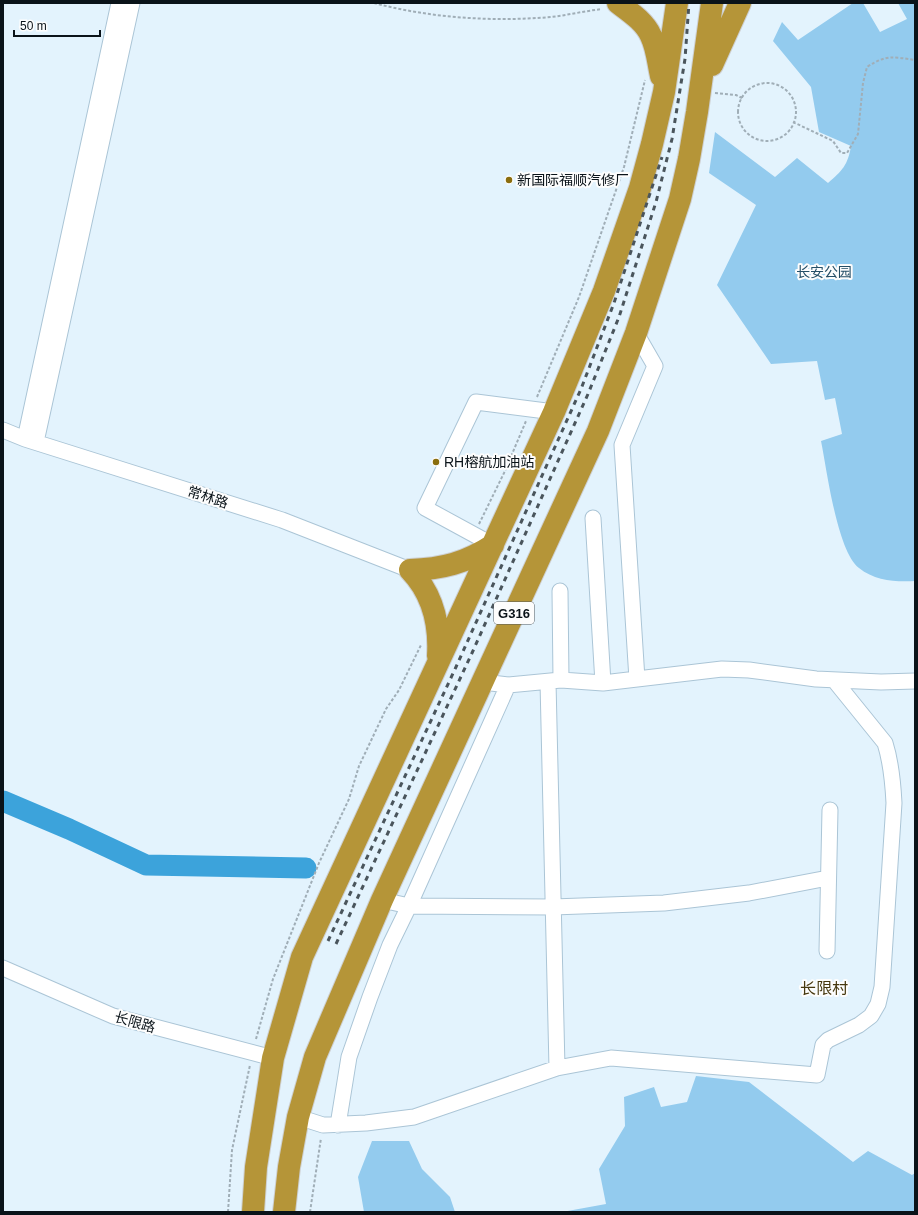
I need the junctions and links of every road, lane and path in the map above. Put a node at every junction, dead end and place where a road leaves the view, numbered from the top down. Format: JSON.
{"nodes":[{"id":1,"x":119,"y":3,"type":"edge"},
{"id":2,"x":132,"y":3,"type":"edge"},
{"id":3,"x":374,"y":3,"type":"edge"},
{"id":4,"x":677,"y":3,"type":"edge"},
{"id":5,"x":712,"y":3,"type":"edge"},
{"id":6,"x":740,"y":3,"type":"edge"},
{"id":7,"x":610,"y":6,"type":"edge"},
{"id":8,"x":915,"y":60,"type":"edge"},
{"id":9,"x":645,"y":76,"type":"dead end"},
{"id":10,"x":664,"y":92,"type":"junction"},
{"id":11,"x":700,"y":92,"type":"junction"},
{"id":12,"x":742,"y":98,"type":"junction"},
{"id":13,"x":793,"y":122,"type":"junction"},
{"id":14,"x":636,"y":333,"type":"junction"},
{"id":15,"x":532,"y":409,"type":"junction"},
{"id":16,"x":554,"y":412,"type":"junction"},
{"id":17,"x":3,"y":430,"type":"edge"},
{"id":18,"x":31,"y":440,"type":"junction"},
{"id":19,"x":593,"y":518,"type":"dead end"},
{"id":20,"x":474,"y":534,"type":"junction"},
{"id":21,"x":493,"y":545,"type":"junction"},
{"id":22,"x":410,"y":570,"type":"junction"},
{"id":23,"x":560,"y":591,"type":"dead end"},
{"id":24,"x":438,"y":664,"type":"junction"},
{"id":25,"x":637,"y":679,"type":"junction"},
{"id":26,"x":834,"y":680,"type":"junction"},
{"id":27,"x":554,"y":681,"type":"junction"},
{"id":28,"x":915,"y":681,"type":"edge"},
{"id":29,"x":483,"y":682,"type":"junction"},
{"id":30,"x":603,"y":683,"type":"junction"},
{"id":31,"x":508,"y":685,"type":"junction"},
{"id":32,"x":830,"y":810,"type":"dead end"},
{"id":33,"x":828,"y":878,"type":"junction"},
{"id":34,"x":382,"y":900,"type":"junction"},
{"id":35,"x":409,"y":906,"type":"junction"},
{"id":36,"x":553,"y":907,"type":"junction"},
{"id":37,"x":827,"y":951,"type":"dead end"},
{"id":38,"x":3,"y":968,"type":"edge"},
{"id":39,"x":273,"y":1058,"type":"junction"},
{"id":40,"x":557,"y":1068,"type":"junction"},
{"id":41,"x":298,"y":1117,"type":"junction"},
{"id":42,"x":322,"y":1125,"type":"junction"},
{"id":43,"x":338,"y":1125,"type":"junction"},
{"id":44,"x":253,"y":1212,"type":"edge"},
{"id":45,"x":284,"y":1212,"type":"edge"},
{"id":46,"x":310,"y":1212,"type":"edge"}],
"edges":[{"from":1,"to":18,"type":"street"},
{"from":2,"to":18,"type":"street"},
{"from":3,"to":7,"type":"path"},
{"from":4,"to":10,"type":"highway"},
{"from":5,"to":11,"type":"highway","number":"G316"},
{"from":6,"to":11,"type":"highway"},
{"from":7,"to":10,"type":"highway"},
{"from":8,"to":13,"type":"path"},
{"from":9,"to":15,"type":"path"},
{"from":10,"to":16,"type":"highway"},
{"from":11,"to":12,"type":"path"},
{"from":11,"to":14,"type":"highway","number":"G316"},
{"from":12,"to":13,"type":"path"},
{"from":12,"to":13,"type":"path"},
{"from":14,"to":25,"type":"street"},
{"from":14,"to":29,"type":"highway","number":"G316"},
{"from":15,"to":16,"type":"street"},
{"from":15,"to":20,"type":"path"},
{"from":15,"to":20,"type":"street"},
{"from":16,"to":21,"type":"highway"},
{"from":17,"to":18,"type":"street","name":"常林路"},
{"from":18,"to":22,"type":"street","name":"常林路"},
{"from":19,"to":30,"type":"street"},
{"from":20,"to":21,"type":"street"},
{"from":21,"to":22,"type":"highway"},
{"from":21,"to":24,"type":"highway"},
{"from":22,"to":24,"type":"highway"},
{"from":23,"to":27,"type":"street"},
{"from":24,"to":39,"type":"highway"},
{"from":25,"to":26,"type":"street"},
{"from":25,"to":30,"type":"street"},
{"from":26,"to":28,"type":"street"},
{"from":26,"to":40,"type":"street"},
{"from":27,"to":30,"type":"street"},
{"from":27,"to":31,"type":"street"},
{"from":27,"to":36,"type":"street"},
{"from":29,"to":31,"type":"street"},
{"from":29,"to":34,"type":"highway","number":"G316"},
{"from":31,"to":35,"type":"street"},
{"from":32,"to":33,"type":"street"},
{"from":33,"to":36,"type":"street"},
{"from":33,"to":37,"type":"street"},
{"from":34,"to":35,"type":"street"},
{"from":34,"to":41,"type":"highway","number":"G316"},
{"from":35,"to":36,"type":"street"},
{"from":35,"to":43,"type":"street"},
{"from":36,"to":40,"type":"street"},
{"from":38,"to":39,"type":"street","name":"长限路"},
{"from":39,"to":44,"type":"highway"},
{"from":40,"to":43,"type":"street"},
{"from":41,"to":42,"type":"street"},
{"from":41,"to":45,"type":"highway","number":"G316"},
{"from":42,"to":43,"type":"street"},
{"from":42,"to":46,"type":"path"}]}
